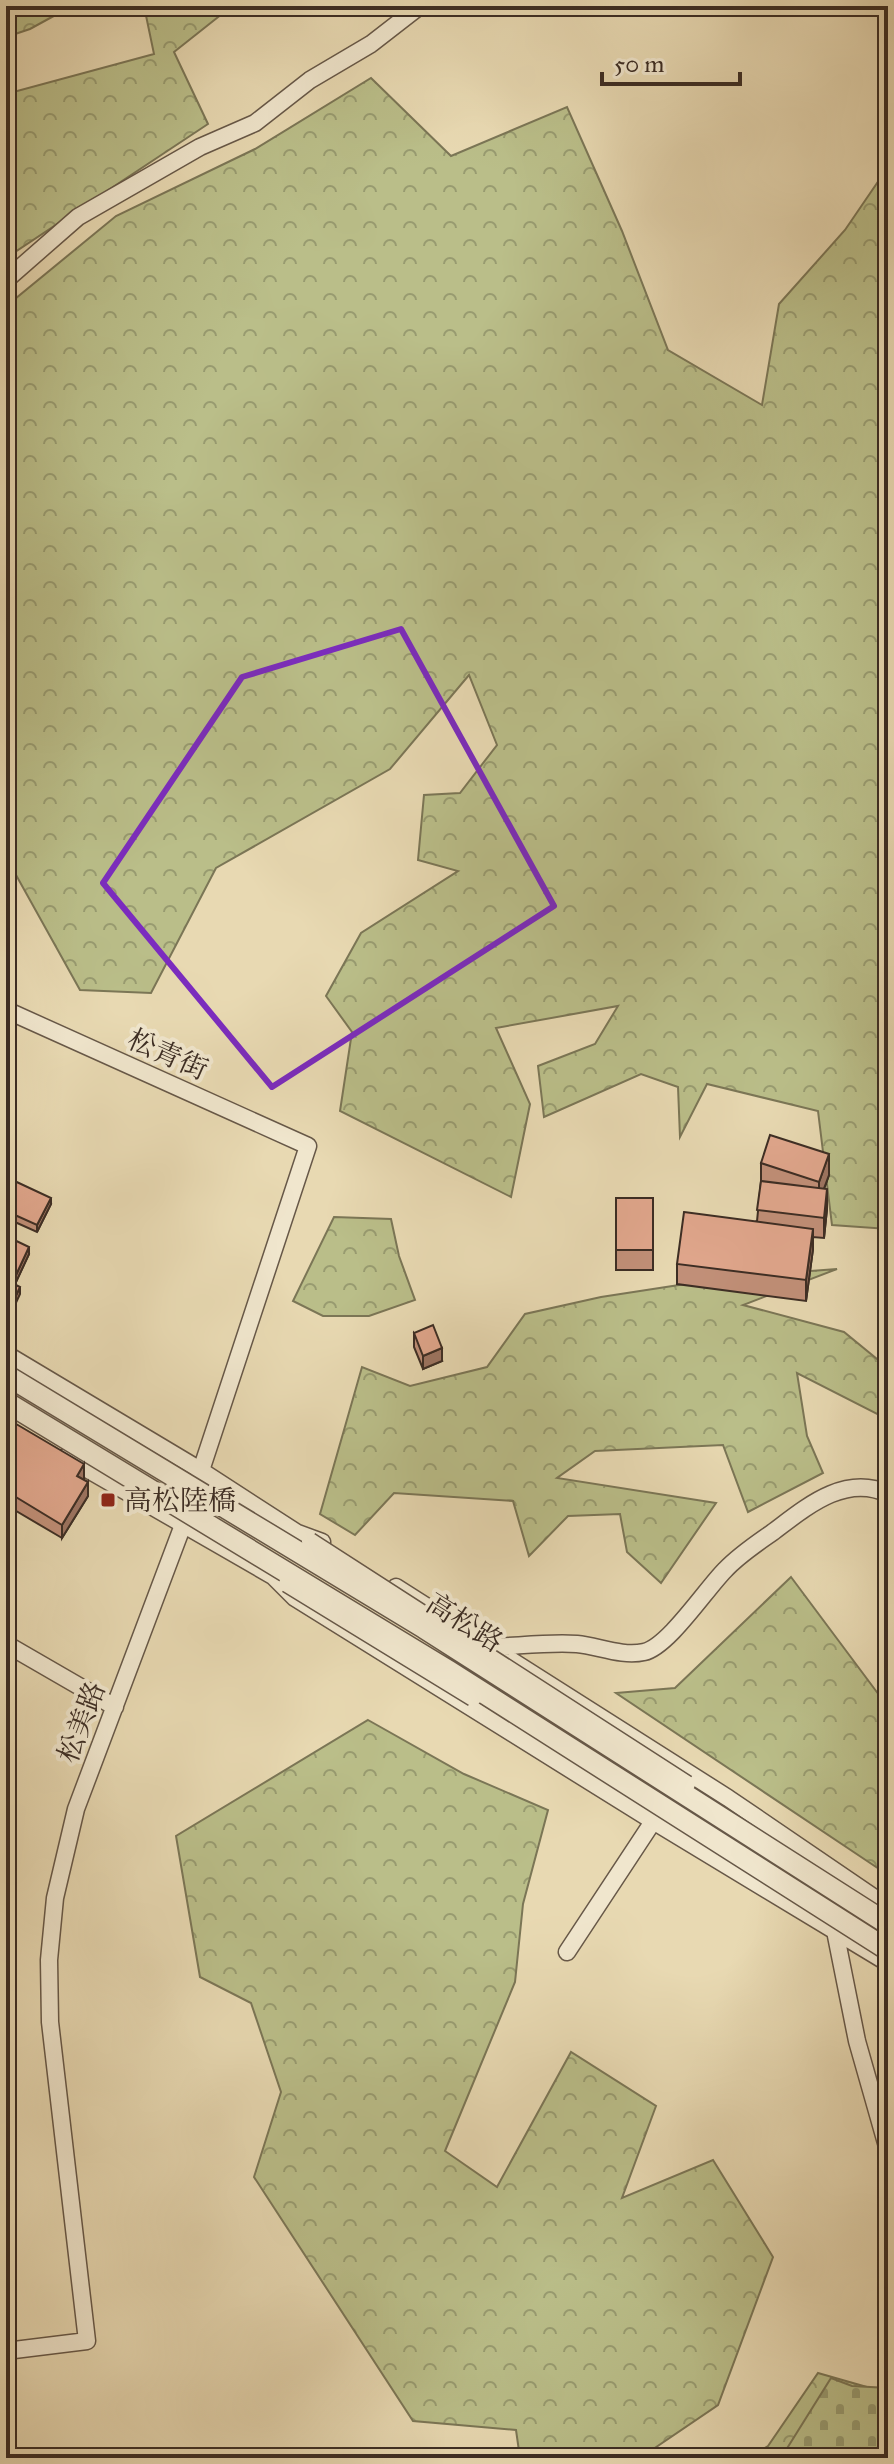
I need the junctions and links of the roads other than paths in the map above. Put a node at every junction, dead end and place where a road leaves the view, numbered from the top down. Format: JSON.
{"nodes":[{"id":1,"x":420,"y":6,"type":"edge"},
{"id":2,"x":6,"y":280,"type":"edge"},
{"id":3,"x":6,"y":1010,"type":"edge"},
{"id":4,"x":308,"y":1146,"type":"joint"},
{"id":5,"x":6,"y":1354,"type":"edge"},
{"id":6,"x":6,"y":1375,"type":"edge"},
{"id":7,"x":6,"y":1402,"type":"edge"},
{"id":8,"x":6,"y":1421,"type":"edge"},
{"id":9,"x":200,"y":1470,"type":"junction"},
{"id":10,"x":888,"y":1494,"type":"edge"},
{"id":11,"x":183,"y":1525,"type":"junction"},
{"id":12,"x":295,"y":1532,"type":"junction"},
{"id":13,"x":272,"y":1575,"type":"junction"},
{"id":14,"x":6,"y":1644,"type":"edge"},
{"id":15,"x":491,"y":1647,"type":"junction"},
{"id":16,"x":115,"y":1707,"type":"junction"},
{"id":17,"x":687,"y":1771,"type":"junction"},
{"id":18,"x":653,"y":1821,"type":"junction"},
{"id":19,"x":712,"y":1825,"type":"junction"},
{"id":20,"x":851,"y":1883,"type":"junction"},
{"id":21,"x":888,"y":1907,"type":"edge"},
{"id":22,"x":888,"y":1924,"type":"edge"},
{"id":23,"x":833,"y":1928,"type":"junction"},
{"id":24,"x":888,"y":1950,"type":"edge"},
{"id":25,"x":567,"y":1952,"type":"dead end"},
{"id":26,"x":888,"y":1963,"type":"edge"},
{"id":27,"x":888,"y":2150,"type":"edge"},
{"id":28,"x":6,"y":2351,"type":"edge"}],
"edges":[{"from":1,"to":2,"type":"street"},
{"from":3,"to":4,"type":"street","name":"松青街"},
{"from":4,"to":9,"type":"street","name":"松美路"},
{"from":5,"to":9,"type":"street","name":"高松路"},
{"from":6,"to":19,"type":"street","name":"高松路","bridge":true},
{"from":7,"to":19,"type":"street","name":"高松路","bridge":true},
{"from":8,"to":11,"type":"street"},
{"from":9,"to":11,"type":"street","name":"松美路"},
{"from":9,"to":12,"type":"street","name":"高松路"},
{"from":10,"to":15,"type":"street"},
{"from":11,"to":13,"type":"street"},
{"from":11,"to":16,"type":"street","name":"松美路"},
{"from":12,"to":15,"type":"street","name":"高松路"},
{"from":12,"to":19,"type":"street","name":"高松路","bridge":true},
{"from":13,"to":18,"type":"street"},
{"from":13,"to":19,"type":"street","bridge":true},
{"from":14,"to":16,"type":"street"},
{"from":15,"to":17,"type":"street","name":"高松路"},
{"from":16,"to":28,"type":"street","name":"松美路"},
{"from":17,"to":18,"type":"street"},
{"from":17,"to":20,"type":"street","name":"高松路"},
{"from":18,"to":23,"type":"street"},
{"from":18,"to":25,"type":"street"},
{"from":19,"to":22,"type":"street","name":"高松路","bridge":true},
{"from":19,"to":24,"type":"street","name":"高松路","bridge":true},
{"from":20,"to":21,"type":"street","name":"高松路"},
{"from":20,"to":23,"type":"street"},
{"from":23,"to":26,"type":"street"},
{"from":23,"to":27,"type":"street"}]}
